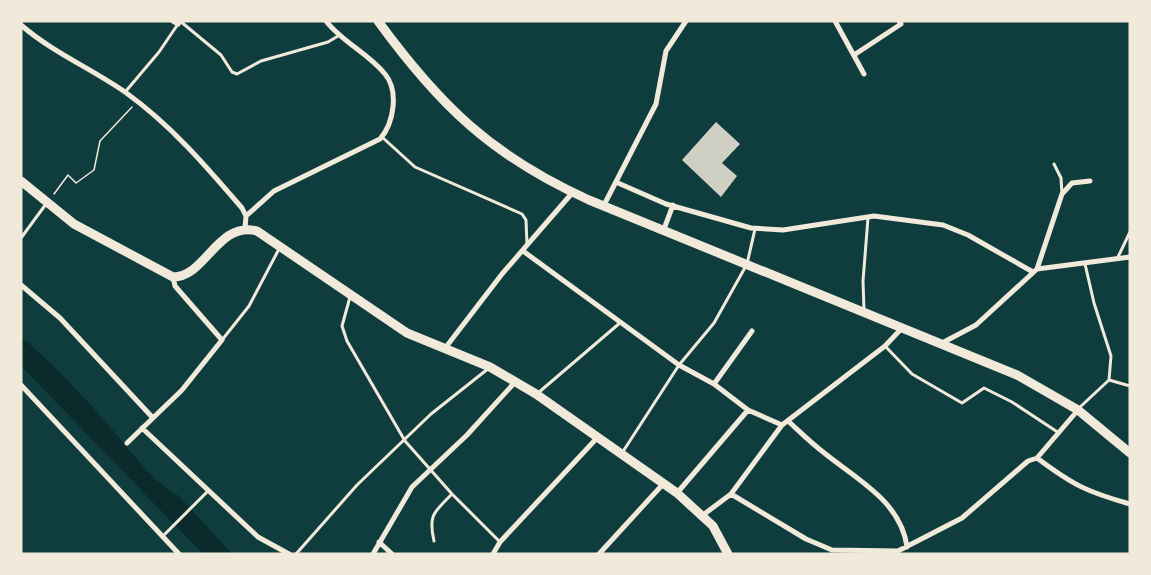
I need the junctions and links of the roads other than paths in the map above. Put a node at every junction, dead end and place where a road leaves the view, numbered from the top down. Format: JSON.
{"nodes":[{"id":1,"x":326,"y":21,"type":"edge"},
{"id":2,"x":378,"y":21,"type":"edge"},
{"id":3,"x":686,"y":21,"type":"edge"},
{"id":4,"x":835,"y":21,"type":"edge"},
{"id":5,"x":900,"y":21,"type":"edge"},
{"id":6,"x":178,"y":22,"type":"edge"},
{"id":7,"x":21,"y":26,"type":"edge"},
{"id":8,"x":338,"y":36,"type":"junction"},
{"id":9,"x":854,"y":55,"type":"junction"},
{"id":10,"x":864,"y":74,"type":"dead end"},
{"id":11,"x":125,"y":92,"type":"junction"},
{"id":12,"x":382,"y":137,"type":"junction"},
{"id":13,"x":1054,"y":164,"type":"dead end"},
{"id":14,"x":21,"y":181,"type":"edge"},
{"id":15,"x":1090,"y":181,"type":"dead end"},
{"id":16,"x":618,"y":183,"type":"junction"},
{"id":17,"x":573,"y":192,"type":"junction"},
{"id":18,"x":1062,"y":194,"type":"junction"},
{"id":19,"x":47,"y":203,"type":"junction"},
{"id":20,"x":604,"y":205,"type":"junction"},
{"id":21,"x":673,"y":205,"type":"junction"},
{"id":22,"x":246,"y":216,"type":"junction"},
{"id":23,"x":868,"y":216,"type":"junction"},
{"id":24,"x":245,"y":228,"type":"junction"},
{"id":25,"x":756,"y":228,"type":"junction"},
{"id":26,"x":664,"y":229,"type":"junction"},
{"id":27,"x":1130,"y":232,"type":"edge"},
{"id":28,"x":21,"y":238,"type":"edge"},
{"id":29,"x":281,"y":246,"type":"junction"},
{"id":30,"x":525,"y":248,"type":"junction"},
{"id":31,"x":1130,"y":257,"type":"edge"},
{"id":32,"x":1118,"y":258,"type":"junction"},
{"id":33,"x":1085,"y":262,"type":"junction"},
{"id":34,"x":747,"y":264,"type":"junction"},
{"id":35,"x":1035,"y":271,"type":"junction"},
{"id":36,"x":173,"y":278,"type":"junction"},
{"id":37,"x":21,"y":285,"type":"edge"},
{"id":38,"x":351,"y":296,"type":"junction"},
{"id":39,"x":864,"y":312,"type":"junction"},
{"id":40,"x":621,"y":322,"type":"junction"},
{"id":41,"x":902,"y":328,"type":"junction"},
{"id":42,"x":752,"y":331,"type":"dead end"},
{"id":43,"x":222,"y":340,"type":"junction"},
{"id":44,"x":942,"y":343,"type":"junction"},
{"id":45,"x":885,"y":346,"type":"junction"},
{"id":46,"x":446,"y":347,"type":"junction"},
{"id":47,"x":679,"y":365,"type":"junction"},
{"id":48,"x":490,"y":367,"type":"junction"},
{"id":49,"x":1109,"y":380,"type":"junction"},
{"id":50,"x":516,"y":381,"type":"junction"},
{"id":51,"x":714,"y":384,"type":"junction"},
{"id":52,"x":21,"y":385,"type":"edge"},
{"id":53,"x":1130,"y":386,"type":"edge"},
{"id":54,"x":536,"y":394,"type":"junction"},
{"id":55,"x":748,"y":410,"type":"junction"},
{"id":56,"x":1078,"y":410,"type":"junction"},
{"id":57,"x":153,"y":418,"type":"junction"},
{"id":58,"x":788,"y":421,"type":"junction"},
{"id":59,"x":782,"y":425,"type":"junction"},
{"id":60,"x":142,"y":428,"type":"junction"},
{"id":61,"x":1059,"y":433,"type":"junction"},
{"id":62,"x":597,"y":438,"type":"junction"},
{"id":63,"x":405,"y":441,"type":"junction"},
{"id":64,"x":127,"y":444,"type":"dead end"},
{"id":65,"x":1130,"y":453,"type":"edge"},
{"id":66,"x":621,"y":454,"type":"junction"},
{"id":67,"x":1037,"y":458,"type":"junction"},
{"id":68,"x":429,"y":470,"type":"junction"},
{"id":69,"x":664,"y":483,"type":"junction"},
{"id":70,"x":208,"y":491,"type":"junction"},
{"id":71,"x":677,"y":493,"type":"junction"},
{"id":72,"x":452,"y":494,"type":"junction"},
{"id":73,"x":731,"y":494,"type":"junction"},
{"id":74,"x":1130,"y":504,"type":"edge"},
{"id":75,"x":703,"y":515,"type":"junction"},
{"id":76,"x":163,"y":536,"type":"junction"},
{"id":77,"x":434,"y":541,"type":"dead end"},
{"id":78,"x":379,"y":542,"type":"junction"},
{"id":79,"x":500,"y":542,"type":"junction"},
{"id":80,"x":906,"y":550,"type":"edge"},
{"id":81,"x":179,"y":554,"type":"edge"},
{"id":82,"x":289,"y":554,"type":"edge"},
{"id":83,"x":296,"y":554,"type":"edge"},
{"id":84,"x":374,"y":554,"type":"edge"},
{"id":85,"x":392,"y":554,"type":"edge"},
{"id":86,"x":493,"y":554,"type":"edge"},
{"id":87,"x":599,"y":554,"type":"edge"},
{"id":88,"x":728,"y":554,"type":"edge"}],
"edges":[{"from":1,"to":8,"type":"street"},
{"from":2,"to":17,"type":"main road"},
{"from":3,"to":16,"type":"street"},
{"from":4,"to":9,"type":"street"},
{"from":5,"to":9,"type":"street"},
{"from":6,"to":8,"type":"lane"},
{"from":6,"to":11,"type":"lane"},
{"from":7,"to":11,"type":"street"},
{"from":8,"to":12,"type":"street"},
{"from":9,"to":10,"type":"street"},
{"from":11,"to":22,"type":"street"},
{"from":12,"to":22,"type":"street"},
{"from":12,"to":30,"type":"lane"},
{"from":13,"to":18,"type":"lane"},
{"from":14,"to":19,"type":"main road"},
{"from":15,"to":18,"type":"street"},
{"from":16,"to":20,"type":"street"},
{"from":16,"to":21,"type":"street"},
{"from":17,"to":20,"type":"main road"},
{"from":17,"to":30,"type":"street"},
{"from":18,"to":35,"type":"street"},
{"from":19,"to":28,"type":"lane"},
{"from":19,"to":36,"type":"main road"},
{"from":20,"to":26,"type":"main road"},
{"from":21,"to":25,"type":"street"},
{"from":21,"to":26,"type":"street"},
{"from":22,"to":24,"type":"street"},
{"from":23,"to":25,"type":"street"},
{"from":23,"to":35,"type":"street"},
{"from":23,"to":39,"type":"lane"},
{"from":24,"to":29,"type":"main road"},
{"from":24,"to":36,"type":"main road"},
{"from":25,"to":34,"type":"lane"},
{"from":26,"to":34,"type":"main road"},
{"from":27,"to":32,"type":"lane"},
{"from":29,"to":38,"type":"main road"},
{"from":29,"to":43,"type":"lane"},
{"from":30,"to":40,"type":"street"},
{"from":30,"to":46,"type":"street"},
{"from":31,"to":32,"type":"street"},
{"from":32,"to":33,"type":"street"},
{"from":33,"to":35,"type":"street"},
{"from":33,"to":49,"type":"lane"},
{"from":34,"to":39,"type":"main road"},
{"from":34,"to":47,"type":"lane"},
{"from":35,"to":44,"type":"street"},
{"from":36,"to":43,"type":"street"},
{"from":37,"to":57,"type":"street"},
{"from":38,"to":46,"type":"main road"},
{"from":38,"to":63,"type":"lane"},
{"from":39,"to":41,"type":"main road"},
{"from":40,"to":47,"type":"street"},
{"from":40,"to":54,"type":"lane"},
{"from":41,"to":44,"type":"main road"},
{"from":41,"to":45,"type":"street"},
{"from":42,"to":51,"type":"street"},
{"from":43,"to":57,"type":"street"},
{"from":44,"to":56,"type":"main road"},
{"from":45,"to":58,"type":"street"},
{"from":45,"to":61,"type":"lane"},
{"from":46,"to":48,"type":"main road"},
{"from":47,"to":51,"type":"street"},
{"from":47,"to":66,"type":"lane"},
{"from":48,"to":50,"type":"main road"},
{"from":48,"to":63,"type":"lane"},
{"from":49,"to":53,"type":"lane"},
{"from":49,"to":56,"type":"lane"},
{"from":50,"to":54,"type":"main road"},
{"from":50,"to":68,"type":"street"},
{"from":51,"to":55,"type":"street"},
{"from":52,"to":76,"type":"street"},
{"from":54,"to":62,"type":"main road"},
{"from":55,"to":59,"type":"street"},
{"from":55,"to":71,"type":"street"},
{"from":56,"to":61,"type":"street"},
{"from":56,"to":65,"type":"main road"},
{"from":57,"to":60,"type":"street"},
{"from":58,"to":59,"type":"street"},
{"from":58,"to":80,"type":"street"},
{"from":59,"to":73,"type":"street"},
{"from":60,"to":64,"type":"street"},
{"from":60,"to":70,"type":"street"},
{"from":61,"to":67,"type":"street"},
{"from":62,"to":66,"type":"main road"},
{"from":62,"to":79,"type":"street"},
{"from":63,"to":68,"type":"lane"},
{"from":63,"to":83,"type":"lane"},
{"from":66,"to":69,"type":"main road"},
{"from":67,"to":74,"type":"street"},
{"from":67,"to":80,"type":"street"},
{"from":68,"to":72,"type":"lane"},
{"from":68,"to":78,"type":"street"},
{"from":69,"to":71,"type":"main road"},
{"from":69,"to":87,"type":"street"},
{"from":70,"to":76,"type":"lane"},
{"from":70,"to":82,"type":"street"},
{"from":71,"to":75,"type":"main road"},
{"from":72,"to":77,"type":"lane"},
{"from":72,"to":79,"type":"lane"},
{"from":73,"to":75,"type":"street"},
{"from":73,"to":80,"type":"street"},
{"from":75,"to":88,"type":"main road"},
{"from":76,"to":81,"type":"street"},
{"from":78,"to":84,"type":"street"},
{"from":78,"to":85,"type":"street"},
{"from":79,"to":86,"type":"street"}]}
